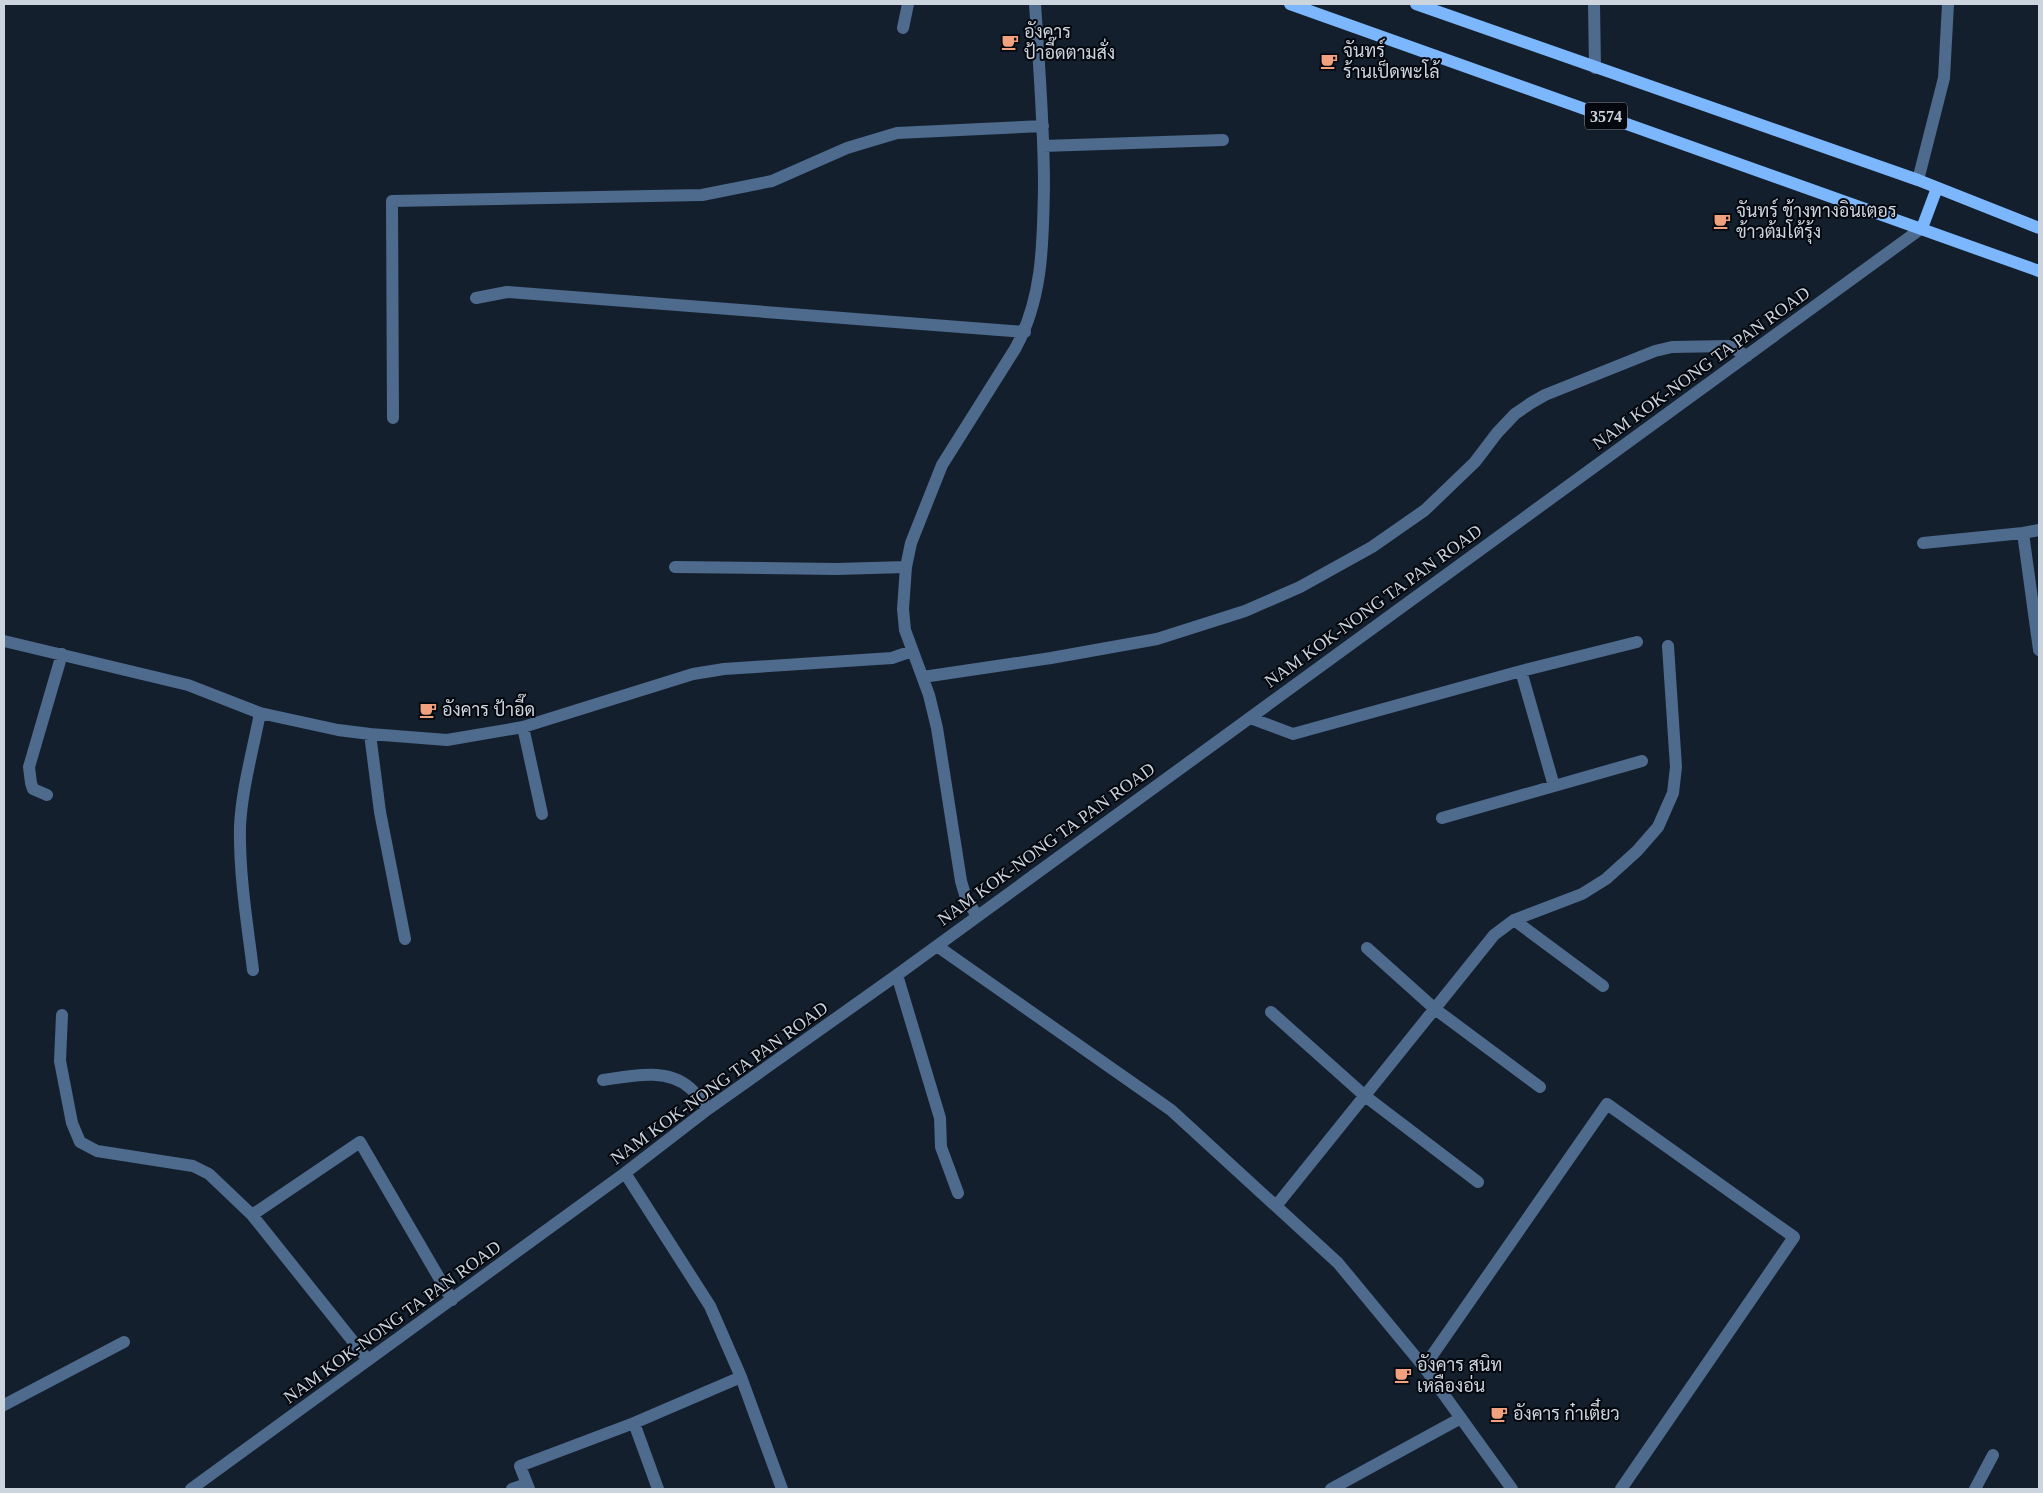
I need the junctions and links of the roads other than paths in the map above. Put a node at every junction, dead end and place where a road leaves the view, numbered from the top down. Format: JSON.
{"nodes":[{"id":1,"x":908,"y":4,"type":"edge"},
{"id":2,"x":1035,"y":4,"type":"edge"},
{"id":3,"x":1290,"y":4,"type":"edge"},
{"id":4,"x":1416,"y":4,"type":"edge"},
{"id":5,"x":1594,"y":4,"type":"edge"},
{"id":6,"x":1948,"y":4,"type":"edge"},
{"id":7,"x":903,"y":28,"type":"dead end"},
{"id":8,"x":1595,"y":68,"type":"junction"},
{"id":9,"x":1043,"y":126,"type":"junction"},
{"id":10,"x":1223,"y":140,"type":"dead end"},
{"id":11,"x":1044,"y":146,"type":"junction"},
{"id":12,"x":1918,"y":180,"type":"junction"},
{"id":13,"x":1937,"y":188,"type":"junction"},
{"id":14,"x":1922,"y":228,"type":"junction"},
{"id":15,"x":2039,"y":228,"type":"edge"},
{"id":16,"x":2039,"y":271,"type":"edge"},
{"id":17,"x":476,"y":298,"type":"dead end"},
{"id":18,"x":1025,"y":332,"type":"junction"},
{"id":19,"x":1747,"y":356,"type":"junction"},
{"id":20,"x":393,"y":418,"type":"dead end"},
{"id":21,"x":2039,"y":530,"type":"edge"},
{"id":22,"x":2023,"y":533,"type":"junction"},
{"id":23,"x":1923,"y":543,"type":"dead end"},
{"id":24,"x":675,"y":567,"type":"dead end"},
{"id":25,"x":906,"y":567,"type":"junction"},
{"id":26,"x":4,"y":641,"type":"edge"},
{"id":27,"x":1637,"y":642,"type":"dead end"},
{"id":28,"x":1668,"y":646,"type":"dead end"},
{"id":29,"x":2039,"y":650,"type":"edge"},
{"id":30,"x":912,"y":651,"type":"junction"},
{"id":31,"x":62,"y":654,"type":"junction"},
{"id":32,"x":1521,"y":671,"type":"junction"},
{"id":33,"x":923,"y":677,"type":"junction"},
{"id":34,"x":260,"y":713,"type":"junction"},
{"id":35,"x":1250,"y":718,"type":"junction"},
{"id":36,"x":523,"y":727,"type":"junction"},
{"id":37,"x":370,"y":734,"type":"junction"},
{"id":38,"x":1642,"y":761,"type":"dead end"},
{"id":39,"x":1554,"y":786,"type":"junction"},
{"id":40,"x":47,"y":795,"type":"dead end"},
{"id":41,"x":542,"y":814,"type":"dead end"},
{"id":42,"x":1442,"y":818,"type":"dead end"},
{"id":43,"x":978,"y":916,"type":"junction"},
{"id":44,"x":1514,"y":920,"type":"junction"},
{"id":45,"x":405,"y":939,"type":"dead end"},
{"id":46,"x":937,"y":946,"type":"junction"},
{"id":47,"x":1366,"y":948,"type":"dead end"},
{"id":48,"x":253,"y":970,"type":"dead end"},
{"id":49,"x":897,"y":975,"type":"junction"},
{"id":50,"x":1603,"y":986,"type":"dead end"},
{"id":51,"x":1435,"y":1009,"type":"junction"},
{"id":52,"x":1271,"y":1012,"type":"dead end"},
{"id":53,"x":62,"y":1015,"type":"dead end"},
{"id":54,"x":603,"y":1080,"type":"dead end"},
{"id":55,"x":1540,"y":1087,"type":"dead end"},
{"id":56,"x":1365,"y":1096,"type":"junction"},
{"id":57,"x":708,"y":1109,"type":"junction"},
{"id":58,"x":625,"y":1173,"type":"junction"},
{"id":59,"x":1478,"y":1182,"type":"dead end"},
{"id":60,"x":958,"y":1193,"type":"dead end"},
{"id":61,"x":1276,"y":1206,"type":"junction"},
{"id":62,"x":252,"y":1215,"type":"junction"},
{"id":63,"x":452,"y":1300,"type":"junction"},
{"id":64,"x":124,"y":1342,"type":"dead end"},
{"id":65,"x":368,"y":1360,"type":"junction"},
{"id":66,"x":1424,"y":1367,"type":"junction"},
{"id":67,"x":741,"y":1377,"type":"junction"},
{"id":68,"x":4,"y":1405,"type":"edge"},
{"id":69,"x":1461,"y":1418,"type":"junction"},
{"id":70,"x":634,"y":1423,"type":"junction"},
{"id":71,"x":1993,"y":1455,"type":"dead end"},
{"id":72,"x":528,"y":1487,"type":"edge"},
{"id":73,"x":191,"y":1489,"type":"edge"},
{"id":74,"x":512,"y":1489,"type":"edge"},
{"id":75,"x":658,"y":1489,"type":"edge"},
{"id":76,"x":782,"y":1489,"type":"edge"},
{"id":77,"x":1331,"y":1489,"type":"edge"},
{"id":78,"x":1512,"y":1489,"type":"edge"},
{"id":79,"x":1621,"y":1489,"type":"edge"},
{"id":80,"x":1975,"y":1489,"type":"edge"}],
"edges":[{"from":1,"to":7,"type":"street"},
{"from":2,"to":9,"type":"street"},
{"from":3,"to":14,"type":"main road","number":"3574"},
{"from":4,"to":8,"type":"main road","number":"3574"},
{"from":5,"to":8,"type":"street"},
{"from":6,"to":12,"type":"street"},
{"from":8,"to":12,"type":"main road","number":"3574"},
{"from":9,"to":11,"type":"street"},
{"from":9,"to":20,"type":"street"},
{"from":10,"to":11,"type":"street"},
{"from":11,"to":18,"type":"street"},
{"from":12,"to":13,"type":"main road","number":"3574"},
{"from":13,"to":14,"type":"main road"},
{"from":13,"to":15,"type":"main road","number":"3574"},
{"from":14,"to":16,"type":"main road","number":"3574"},
{"from":14,"to":19,"type":"street","name":"NAM KOK-NONG TA PAN ROAD"},
{"from":17,"to":18,"type":"street"},
{"from":18,"to":25,"type":"street"},
{"from":19,"to":33,"type":"street"},
{"from":19,"to":35,"type":"street","name":"NAM KOK-NONG TA PAN ROAD"},
{"from":21,"to":22,"type":"street"},
{"from":22,"to":23,"type":"street"},
{"from":22,"to":29,"type":"street"},
{"from":24,"to":25,"type":"street"},
{"from":25,"to":30,"type":"street"},
{"from":26,"to":31,"type":"street"},
{"from":27,"to":32,"type":"street"},
{"from":28,"to":44,"type":"street"},
{"from":30,"to":33,"type":"street"},
{"from":30,"to":36,"type":"street"},
{"from":31,"to":34,"type":"street"},
{"from":31,"to":40,"type":"street"},
{"from":32,"to":35,"type":"street"},
{"from":32,"to":39,"type":"street"},
{"from":33,"to":43,"type":"street"},
{"from":34,"to":37,"type":"street"},
{"from":34,"to":48,"type":"street"},
{"from":35,"to":43,"type":"street","name":"NAM KOK-NONG TA PAN ROAD"},
{"from":36,"to":37,"type":"street"},
{"from":36,"to":41,"type":"street"},
{"from":37,"to":45,"type":"street"},
{"from":38,"to":39,"type":"street"},
{"from":39,"to":42,"type":"street"},
{"from":43,"to":46,"type":"street","name":"NAM KOK-NONG TA PAN ROAD"},
{"from":44,"to":50,"type":"street"},
{"from":44,"to":51,"type":"street"},
{"from":46,"to":49,"type":"street","name":"NAM KOK-NONG TA PAN ROAD"},
{"from":46,"to":61,"type":"street"},
{"from":47,"to":51,"type":"street"},
{"from":49,"to":57,"type":"street","name":"NAM KOK-NONG TA PAN ROAD"},
{"from":49,"to":60,"type":"street"},
{"from":51,"to":55,"type":"street"},
{"from":51,"to":56,"type":"street"},
{"from":52,"to":56,"type":"street"},
{"from":53,"to":62,"type":"street"},
{"from":54,"to":57,"type":"street"},
{"from":56,"to":59,"type":"street"},
{"from":56,"to":61,"type":"street"},
{"from":57,"to":58,"type":"street","name":"NAM KOK-NONG TA PAN ROAD"},
{"from":58,"to":63,"type":"street","name":"NAM KOK-NONG TA PAN ROAD"},
{"from":58,"to":67,"type":"street"},
{"from":61,"to":66,"type":"street"},
{"from":62,"to":63,"type":"street"},
{"from":62,"to":65,"type":"street"},
{"from":63,"to":65,"type":"street","name":"NAM KOK-NONG TA PAN ROAD"},
{"from":64,"to":68,"type":"street"},
{"from":65,"to":73,"type":"street","name":"NAM KOK-NONG TA PAN ROAD"},
{"from":66,"to":69,"type":"street"},
{"from":66,"to":79,"type":"street"},
{"from":67,"to":70,"type":"street"},
{"from":67,"to":76,"type":"street"},
{"from":69,"to":77,"type":"street"},
{"from":69,"to":78,"type":"street"},
{"from":70,"to":72,"type":"street"},
{"from":70,"to":75,"type":"street"},
{"from":71,"to":80,"type":"street"},
{"from":72,"to":74,"type":"street"}]}
